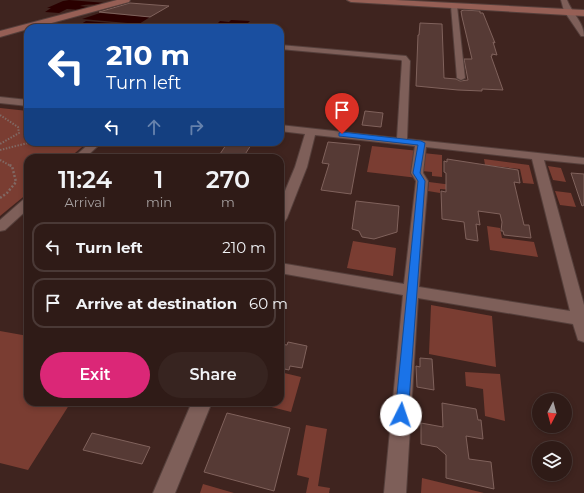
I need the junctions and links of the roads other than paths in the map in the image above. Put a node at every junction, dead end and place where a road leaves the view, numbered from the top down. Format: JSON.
{"nodes":[{"id":1,"x":126,"y":0,"type":"edge"},
{"id":2,"x":134,"y":0,"type":"edge"},
{"id":3,"x":351,"y":0,"type":"edge"},
{"id":4,"x":376,"y":0,"type":"edge"},
{"id":5,"x":564,"y":0,"type":"edge"},
{"id":6,"x":454,"y":6,"type":"junction"},
{"id":7,"x":568,"y":12,"type":"junction"},
{"id":8,"x":584,"y":12,"type":"edge"},
{"id":9,"x":40,"y":24,"type":"edge"},
{"id":10,"x":45,"y":24,"type":"edge"},
{"id":11,"x":24,"y":28,"type":"edge"},
{"id":12,"x":24,"y":29,"type":"edge"},
{"id":13,"x":584,"y":34,"type":"edge"},
{"id":14,"x":0,"y":35,"type":"edge"},
{"id":15,"x":284,"y":47,"type":"edge"},
{"id":16,"x":461,"y":78,"type":"dead end"},
{"id":17,"x":0,"y":100,"type":"edge"},
{"id":18,"x":24,"y":103,"type":"edge"},
{"id":19,"x":284,"y":128,"type":"edge"},
{"id":20,"x":311,"y":131,"type":"junction"},
{"id":21,"x":402,"y":141,"type":"junction"},
{"id":22,"x":421,"y":143,"type":"junction"},
{"id":23,"x":92,"y":146,"type":"edge"},
{"id":24,"x":84,"y":154,"type":"edge"},
{"id":25,"x":536,"y":156,"type":"junction"},
{"id":26,"x":584,"y":161,"type":"edge"},
{"id":27,"x":24,"y":208,"type":"edge"},
{"id":28,"x":284,"y":208,"type":"edge"},
{"id":29,"x":0,"y":227,"type":"edge"},
{"id":30,"x":284,"y":269,"type":"edge"},
{"id":31,"x":411,"y":290,"type":"junction"},
{"id":32,"x":579,"y":319,"type":"junction"},
{"id":33,"x":584,"y":335,"type":"edge"},
{"id":34,"x":200,"y":406,"type":"edge"},
{"id":35,"x":164,"y":493,"type":"edge"},
{"id":36,"x":395,"y":493,"type":"edge"}],
"edges":[{"from":1,"to":9,"type":"main road"},
{"from":2,"to":10,"type":"main road"},
{"from":3,"to":6,"type":"main road"},
{"from":4,"to":7,"type":"main road"},
{"from":5,"to":7,"type":"street"},
{"from":6,"to":7,"type":"main road"},
{"from":6,"to":16,"type":"street"},
{"from":7,"to":8,"type":"main road"},
{"from":7,"to":13,"type":"street"},
{"from":11,"to":14,"type":"main road"},
{"from":12,"to":14,"type":"main road"},
{"from":15,"to":21,"type":"street"},
{"from":17,"to":18,"type":"street"},
{"from":19,"to":20,"type":"street"},
{"from":20,"to":21,"type":"street"},
{"from":20,"to":28,"type":"street"},
{"from":21,"to":22,"type":"street"},
{"from":22,"to":25,"type":"street"},
{"from":22,"to":31,"type":"street"},
{"from":23,"to":24,"type":"street"},
{"from":25,"to":26,"type":"street"},
{"from":25,"to":32,"type":"street"},
{"from":27,"to":29,"type":"street"},
{"from":30,"to":31,"type":"street"},
{"from":31,"to":32,"type":"street"},
{"from":31,"to":36,"type":"street"},
{"from":32,"to":33,"type":"street"},
{"from":34,"to":35,"type":"street"}]}
